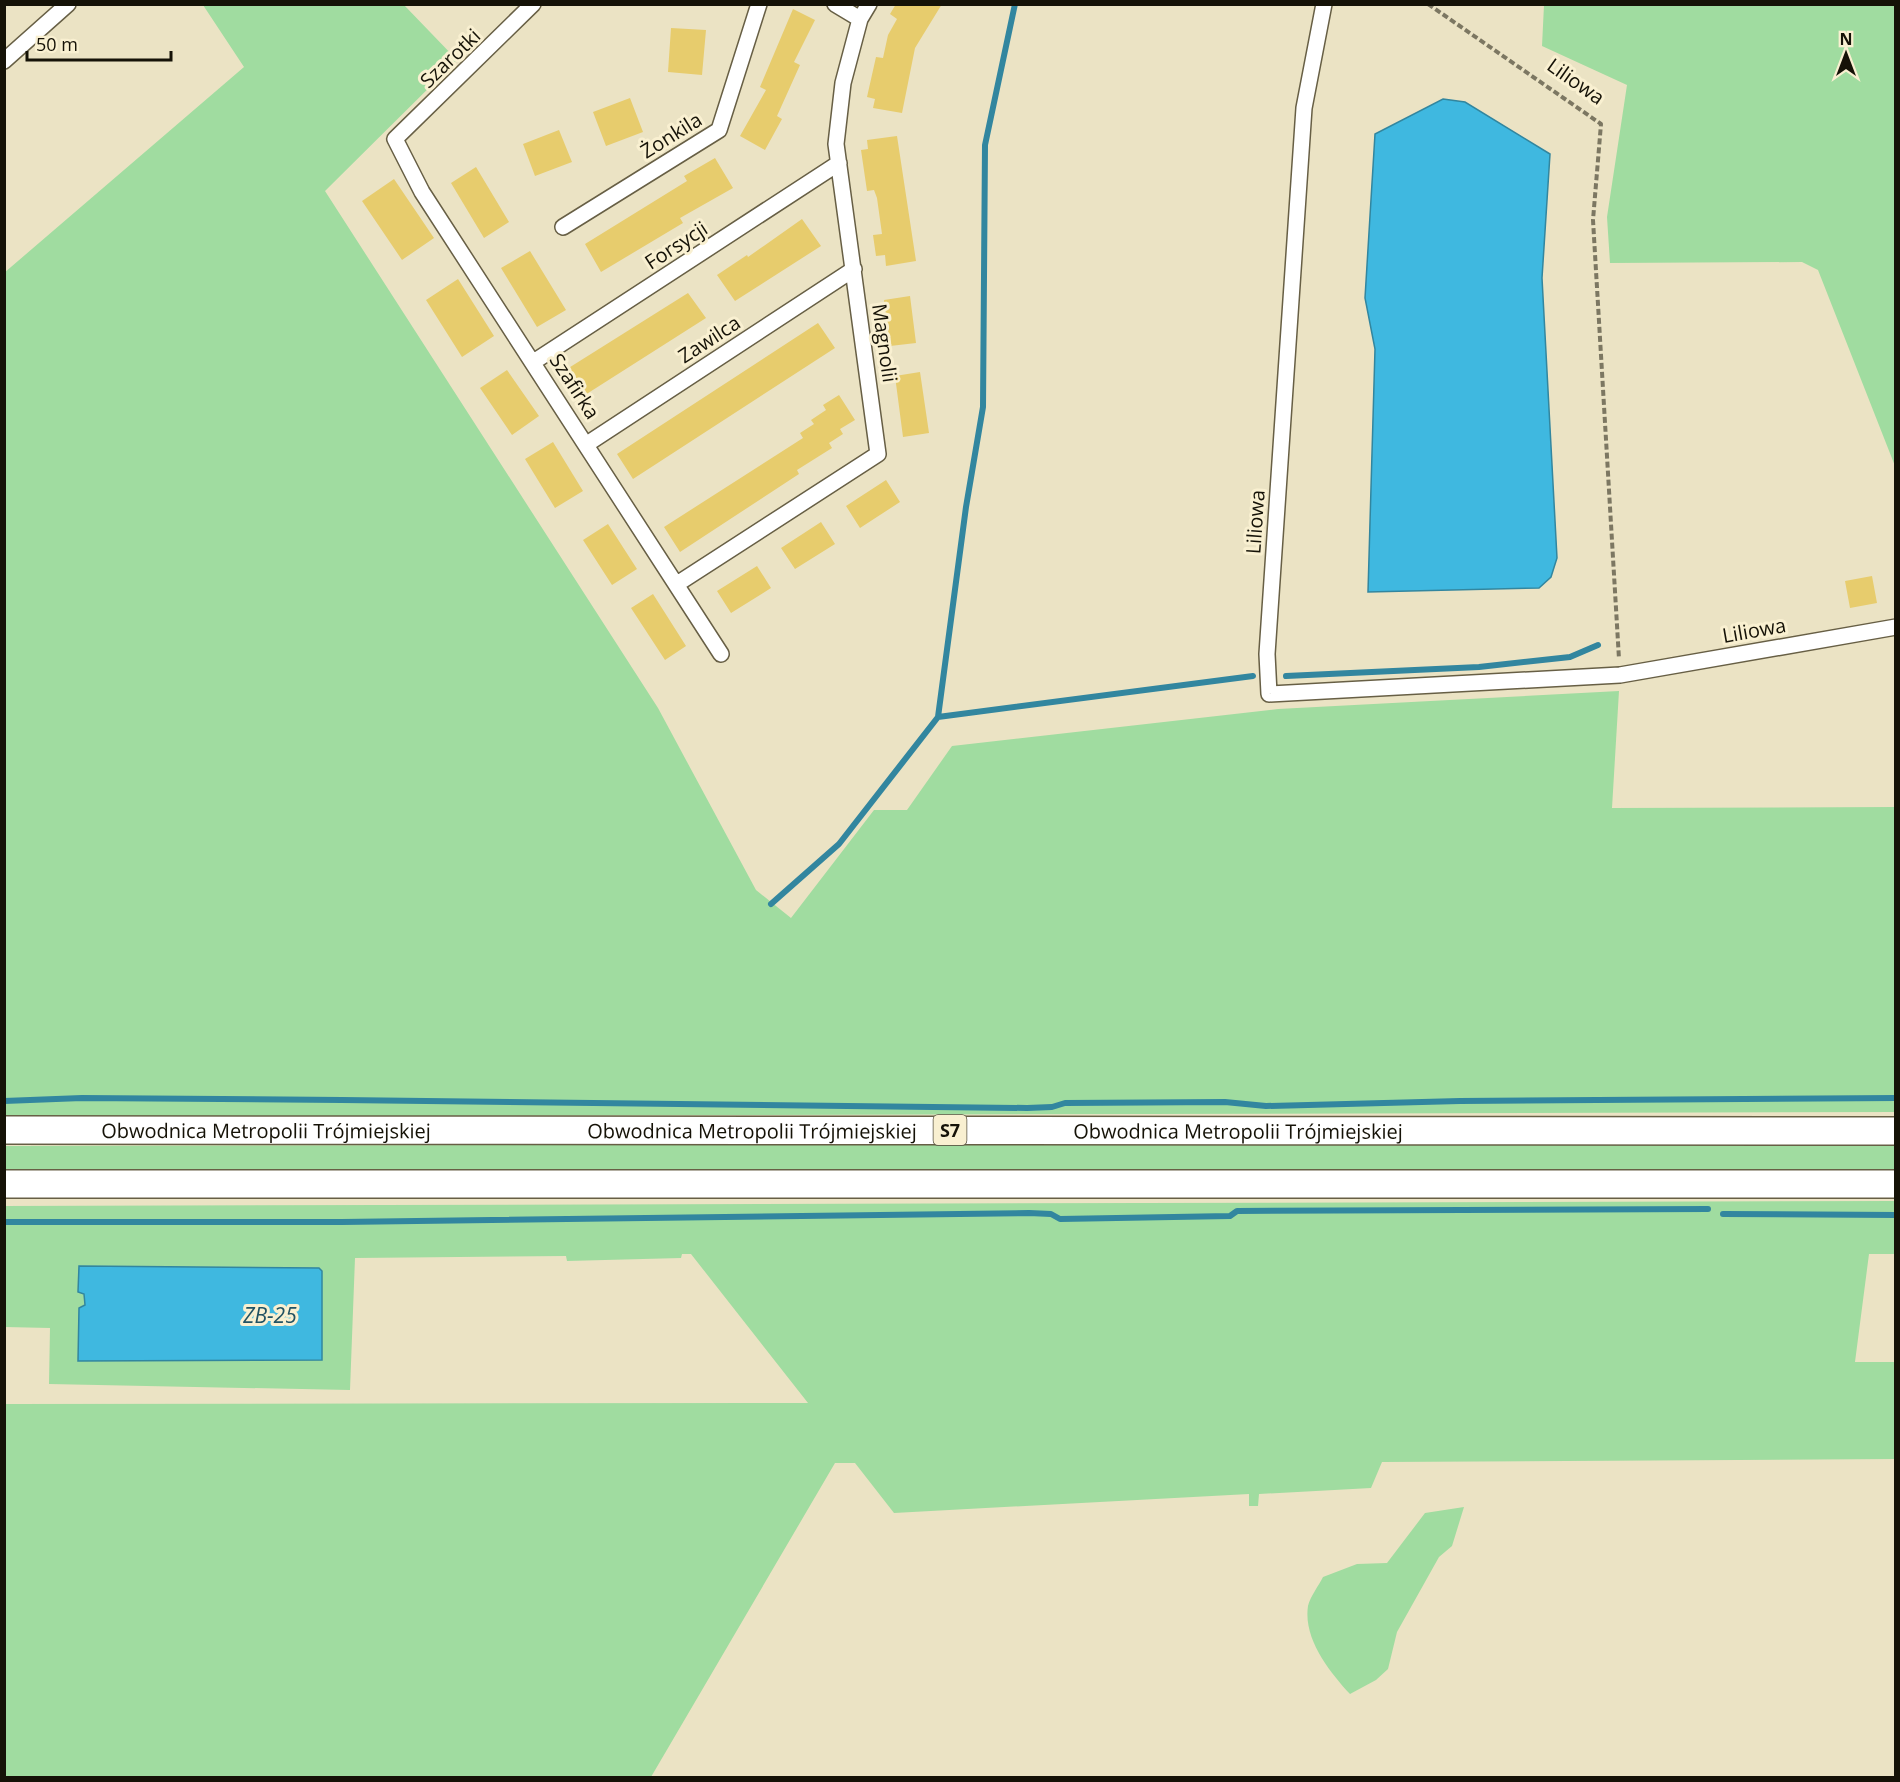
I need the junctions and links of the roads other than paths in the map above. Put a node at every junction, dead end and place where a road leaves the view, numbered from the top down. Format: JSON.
{"nodes":[{"id":1,"x":68,"y":4,"type":"edge"},
{"id":2,"x":533,"y":4,"type":"edge"},
{"id":3,"x":759,"y":4,"type":"edge"},
{"id":4,"x":835,"y":4,"type":"edge"},
{"id":5,"x":869,"y":4,"type":"edge"},
{"id":6,"x":1324,"y":4,"type":"edge"},
{"id":7,"x":860,"y":19,"type":"junction"},
{"id":8,"x":4,"y":61,"type":"edge"},
{"id":9,"x":395,"y":139,"type":"joint"},
{"id":10,"x":839,"y":163,"type":"junction"},
{"id":11,"x":563,"y":227,"type":"dead end"},
{"id":12,"x":854,"y":269,"type":"junction"},
{"id":13,"x":535,"y":362,"type":"junction"},
{"id":14,"x":587,"y":444,"type":"junction"},
{"id":15,"x":677,"y":584,"type":"junction"},
{"id":16,"x":1896,"y":627,"type":"edge"},
{"id":17,"x":722,"y":654,"type":"dead end"},
{"id":18,"x":4,"y":1130,"type":"edge"},
{"id":19,"x":1896,"y":1131,"type":"edge"},
{"id":20,"x":4,"y":1184,"type":"edge"},
{"id":21,"x":1896,"y":1184,"type":"edge"}],
"edges":[{"from":1,"to":8,"type":"street"},
{"from":2,"to":9,"type":"street","name":"Szarotki"},
{"from":3,"to":11,"type":"street","name":"Żonkila"},
{"from":4,"to":7,"type":"street"},
{"from":5,"to":7,"type":"street","name":"Magnolii"},
{"from":6,"to":16,"type":"street","name":"Liliowa"},
{"from":7,"to":10,"type":"street","name":"Magnolii"},
{"from":9,"to":13,"type":"street","name":"Szafirka"},
{"from":10,"to":12,"type":"street","name":"Magnolii"},
{"from":10,"to":13,"type":"street","name":"Forsycji"},
{"from":12,"to":14,"type":"street","name":"Zawilca"},
{"from":12,"to":15,"type":"street","name":"Magnolii"},
{"from":13,"to":14,"type":"street","name":"Szafirka"},
{"from":14,"to":15,"type":"street","name":"Szafirka"},
{"from":15,"to":17,"type":"street","name":"Szafirka"},
{"from":18,"to":19,"type":"highway","name":"Obwodnica Metropolii Trójmiejskiej","number":"S7"},
{"from":20,"to":21,"type":"highway"}]}
